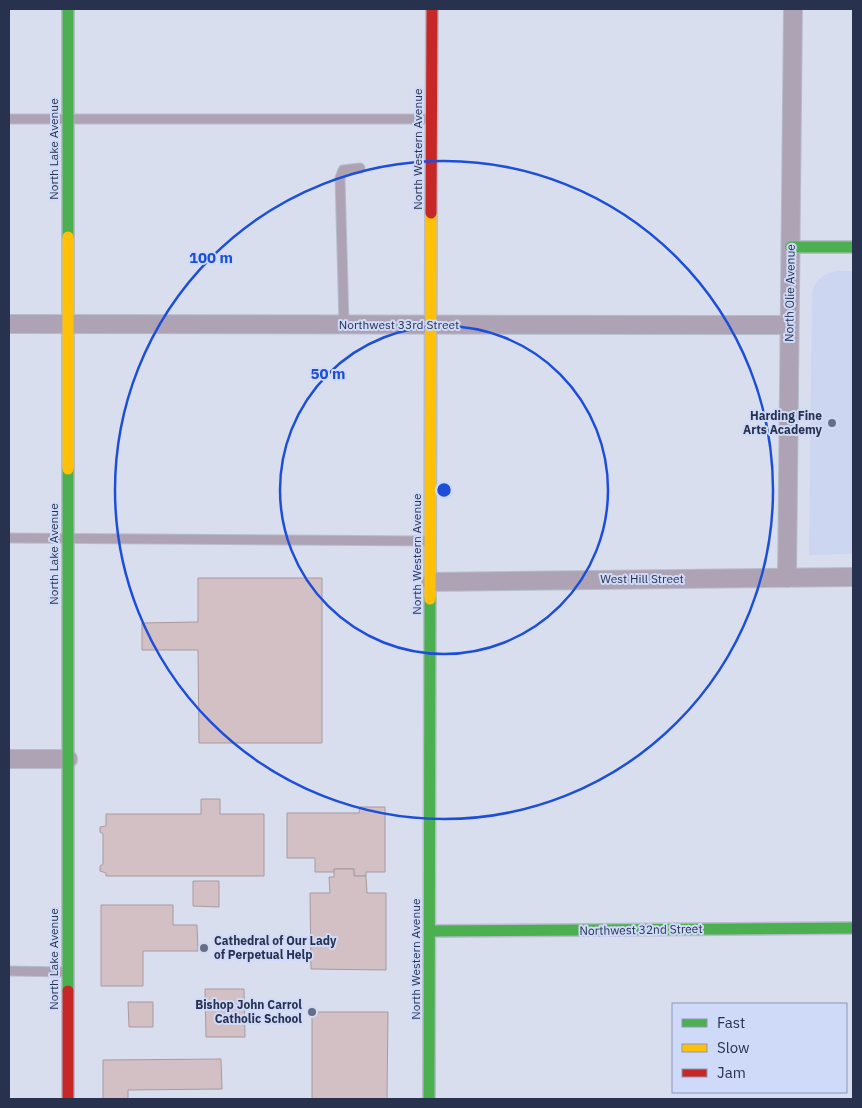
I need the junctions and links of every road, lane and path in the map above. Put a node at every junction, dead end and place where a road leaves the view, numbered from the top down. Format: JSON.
{"nodes":[{"id":1,"x":68,"y":9,"type":"edge"},
{"id":2,"x":432,"y":9,"type":"edge"},
{"id":3,"x":794,"y":9,"type":"edge"},
{"id":4,"x":9,"y":119,"type":"edge"},
{"id":5,"x":68,"y":119,"type":"junction"},
{"id":6,"x":431,"y":119,"type":"junction"},
{"id":7,"x":360,"y":168,"type":"dead end"},
{"id":8,"x":791,"y":247,"type":"junction"},
{"id":9,"x":853,"y":247,"type":"edge"},
{"id":10,"x":9,"y":324,"type":"edge"},
{"id":11,"x":68,"y":324,"type":"junction"},
{"id":12,"x":344,"y":324,"type":"junction"},
{"id":13,"x":431,"y":324,"type":"junction"},
{"id":14,"x":789,"y":325,"type":"junction"},
{"id":15,"x":9,"y":538,"type":"edge"},
{"id":16,"x":68,"y":538,"type":"junction"},
{"id":17,"x":431,"y":541,"type":"junction"},
{"id":18,"x":853,"y":577,"type":"edge"},
{"id":19,"x":787,"y":578,"type":"junction"},
{"id":20,"x":431,"y":582,"type":"junction"},
{"id":21,"x":9,"y":759,"type":"edge"},
{"id":22,"x":68,"y":759,"type":"junction"},
{"id":23,"x":853,"y":928,"type":"edge"},
{"id":24,"x":430,"y":931,"type":"junction"},
{"id":25,"x":9,"y":971,"type":"edge"},
{"id":26,"x":68,"y":972,"type":"junction"},
{"id":27,"x":68,"y":1099,"type":"edge"},
{"id":28,"x":429,"y":1099,"type":"edge"}],
"edges":[{"from":1,"to":5,"type":"street","name":"North Lake Avenue"},
{"from":2,"to":6,"type":"street","name":"North Western Avenue"},
{"from":3,"to":8,"type":"street","name":"North Olie Avenue"},
{"from":4,"to":5,"type":"lane"},
{"from":5,"to":6,"type":"lane"},
{"from":5,"to":11,"type":"street","name":"North Lake Avenue"},
{"from":6,"to":13,"type":"street","name":"North Western Avenue"},
{"from":7,"to":12,"type":"lane"},
{"from":8,"to":9,"type":"street"},
{"from":8,"to":14,"type":"street","name":"North Olie Avenue"},
{"from":10,"to":11,"type":"street","name":"Northwest 33rd Street"},
{"from":11,"to":12,"type":"street","name":"Northwest 33rd Street"},
{"from":11,"to":16,"type":"street","name":"North Lake Avenue"},
{"from":12,"to":13,"type":"street","name":"Northwest 33rd Street"},
{"from":13,"to":14,"type":"street","name":"Northwest 33rd Street"},
{"from":13,"to":17,"type":"street","name":"North Western Avenue"},
{"from":14,"to":19,"type":"street","name":"North Olie Avenue"},
{"from":15,"to":16,"type":"lane"},
{"from":16,"to":17,"type":"lane"},
{"from":16,"to":22,"type":"street","name":"North Lake Avenue"},
{"from":17,"to":20,"type":"street","name":"North Western Avenue"},
{"from":18,"to":19,"type":"street","name":"West Hill Street"},
{"from":19,"to":20,"type":"street","name":"West Hill Street"},
{"from":20,"to":24,"type":"street","name":"North Western Avenue"},
{"from":21,"to":22,"type":"street"},
{"from":22,"to":26,"type":"street","name":"North Lake Avenue"},
{"from":23,"to":24,"type":"street","name":"Northwest 32nd Street"},
{"from":24,"to":28,"type":"street","name":"North Western Avenue"},
{"from":25,"to":26,"type":"lane"},
{"from":26,"to":27,"type":"street","name":"North Lake Avenue"}]}
